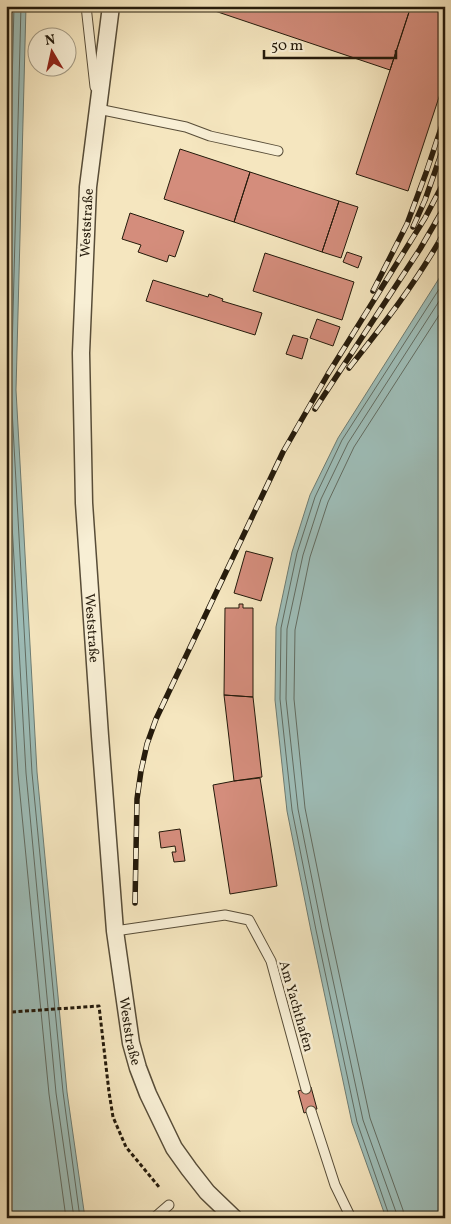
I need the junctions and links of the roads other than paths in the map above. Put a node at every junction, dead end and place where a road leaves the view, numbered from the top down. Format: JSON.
{"nodes":[{"id":1,"x":86,"y":6,"type":"edge"},
{"id":2,"x":111,"y":6,"type":"edge"},
{"id":3,"x":98,"y":109,"type":"junction"},
{"id":4,"x":278,"y":151,"type":"dead end"},
{"id":5,"x":115,"y":931,"type":"junction"},
{"id":6,"x":306,"y":1089,"type":"dead end"},
{"id":7,"x":311,"y":1111,"type":"dead end"},
{"id":8,"x":169,"y":1205,"type":"dead end"},
{"id":9,"x":154,"y":1218,"type":"edge"},
{"id":10,"x":234,"y":1218,"type":"edge"},
{"id":11,"x":351,"y":1218,"type":"edge"}],
"edges":[{"from":1,"to":3,"type":"lane"},
{"from":2,"to":3,"type":"street","name":"Weststraße"},
{"from":3,"to":4,"type":"lane"},
{"from":3,"to":5,"type":"street","name":"Weststraße"},
{"from":5,"to":6,"type":"lane","name":"Am Yachthafen"},
{"from":5,"to":10,"type":"street","name":"Weststraße"},
{"from":7,"to":11,"type":"lane"},
{"from":8,"to":9,"type":"lane"}]}
